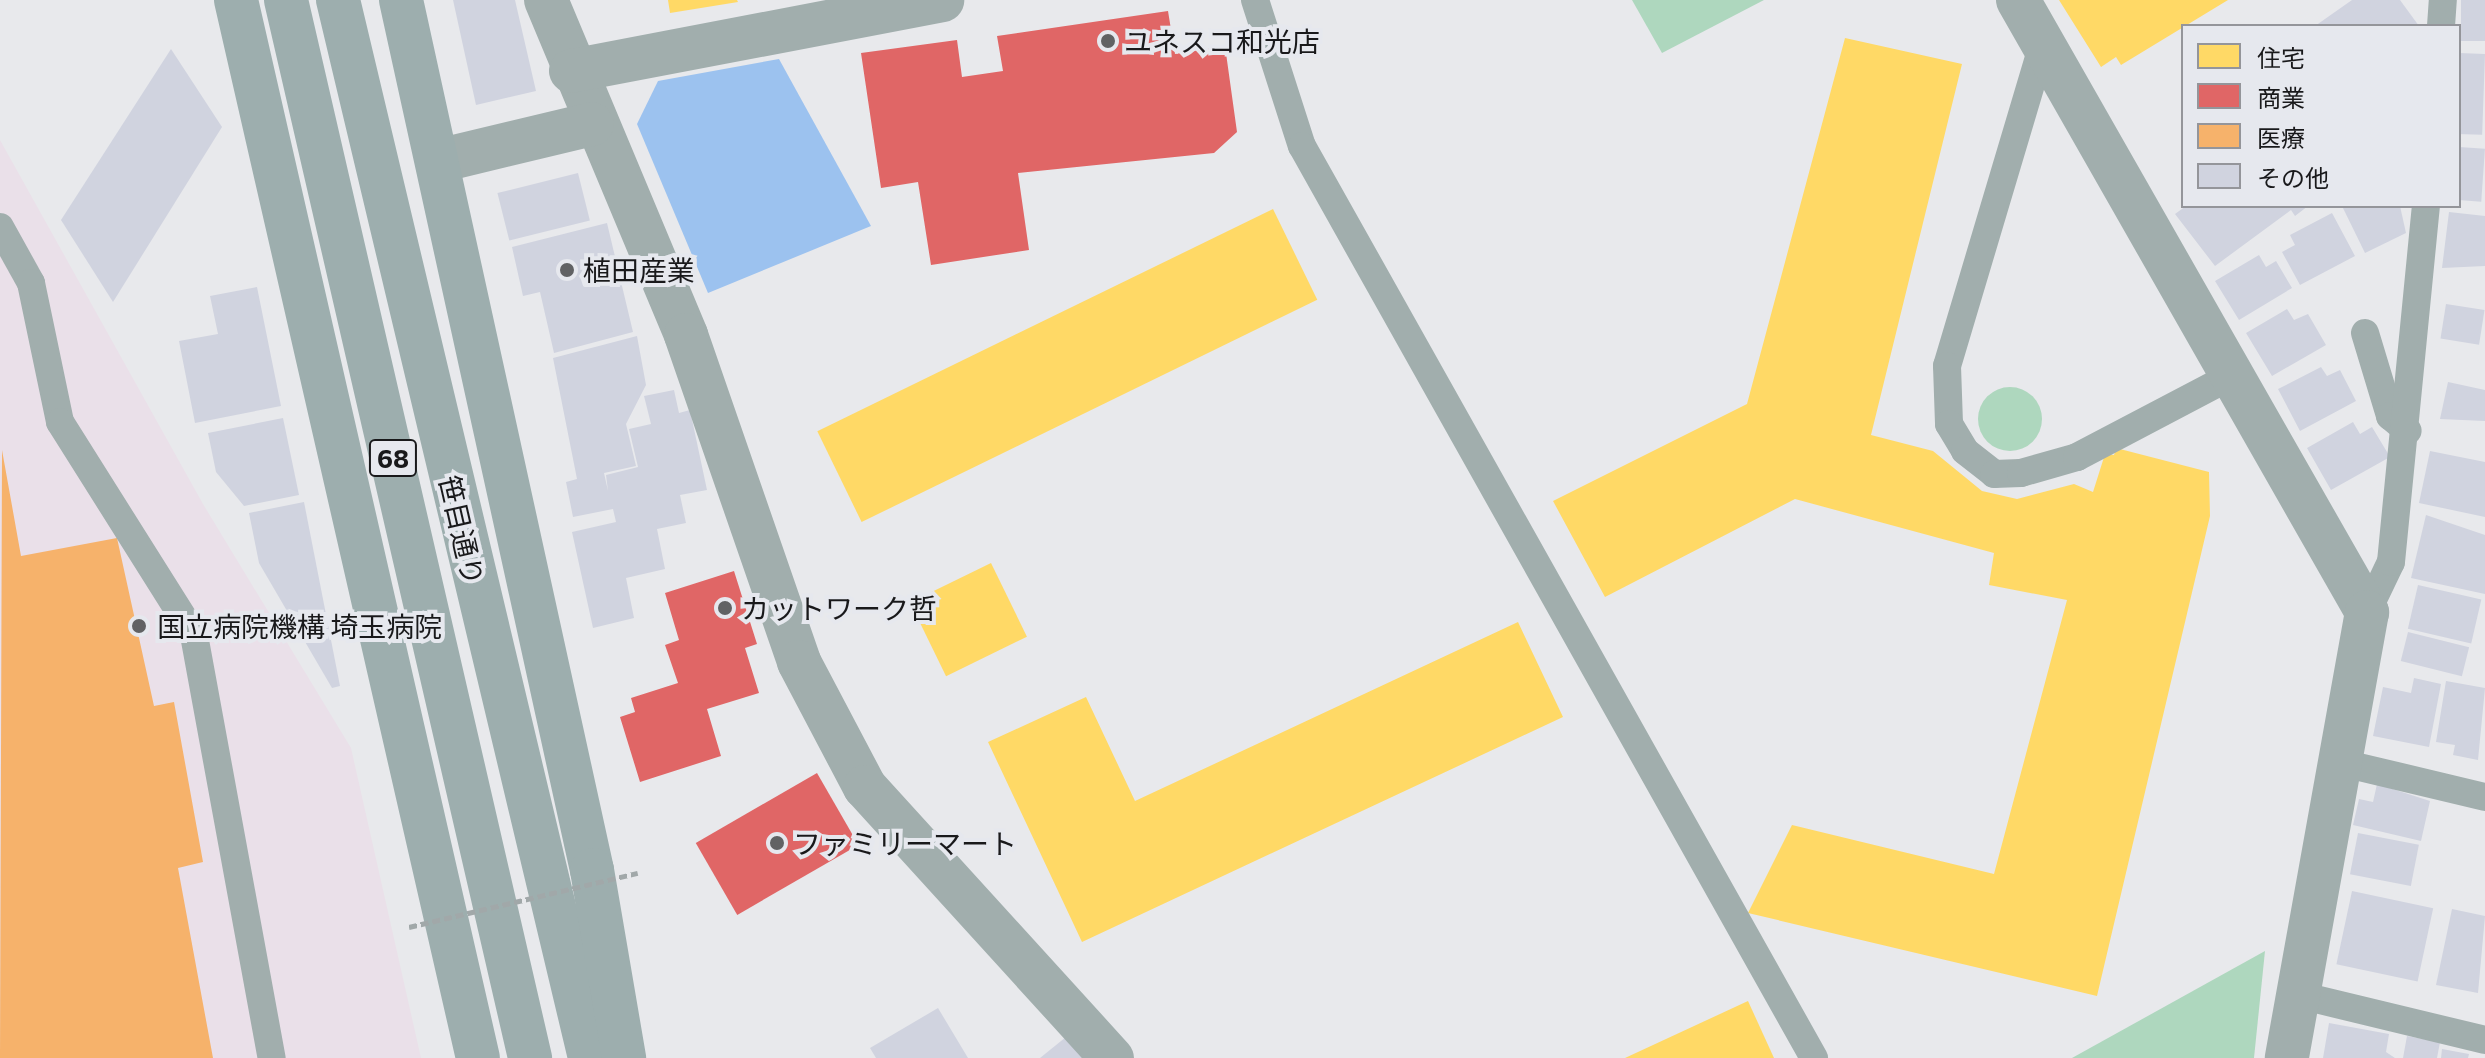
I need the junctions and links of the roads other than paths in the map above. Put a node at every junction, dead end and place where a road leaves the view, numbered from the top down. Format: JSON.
{"nodes":[{"id":1,"x":236,"y":0,"type":"edge"},
{"id":2,"x":286,"y":0,"type":"edge"},
{"id":3,"x":338,"y":0,"type":"edge"},
{"id":4,"x":401,"y":0,"type":"edge"},
{"id":5,"x":546,"y":0,"type":"edge"},
{"id":6,"x":942,"y":0,"type":"edge"},
{"id":7,"x":1255,"y":0,"type":"edge"},
{"id":8,"x":2018,"y":0,"type":"edge"},
{"id":9,"x":2443,"y":0,"type":"edge"},
{"id":10,"x":2441,"y":24,"type":"edge"},
{"id":11,"x":2043,"y":44,"type":"junction"},
{"id":12,"x":571,"y":71,"type":"junction"},
{"id":13,"x":592,"y":124,"type":"junction"},
{"id":14,"x":438,"y":161,"type":"junction"},
{"id":15,"x":2426,"y":208,"type":"edge"},
{"id":16,"x":0,"y":227,"type":"edge"},
{"id":17,"x":2365,"y":333,"type":"dead end"},
{"id":18,"x":2233,"y":375,"type":"junction"},
{"id":19,"x":2408,"y":431,"type":"junction"},
{"id":20,"x":2367,"y":612,"type":"junction"},
{"id":21,"x":2338,"y":762,"type":"junction"},
{"id":22,"x":2485,"y":797,"type":"edge"},
{"id":23,"x":2299,"y":995,"type":"junction"},
{"id":24,"x":2485,"y":1040,"type":"edge"},
{"id":25,"x":272,"y":1058,"type":"edge"},
{"id":26,"x":478,"y":1058,"type":"edge"},
{"id":27,"x":530,"y":1058,"type":"edge"},
{"id":28,"x":590,"y":1058,"type":"edge"},
{"id":29,"x":624,"y":1058,"type":"edge"},
{"id":30,"x":1112,"y":1058,"type":"edge"},
{"id":31,"x":1814,"y":1058,"type":"edge"},
{"id":32,"x":2287,"y":1058,"type":"edge"}],
"edges":[{"from":1,"to":26,"type":"main road"},
{"from":2,"to":27,"type":"main road","name":"笹目通り","number":"68"},
{"from":3,"to":28,"type":"main road","name":"笹目通り","number":"68"},
{"from":4,"to":14,"type":"main road"},
{"from":5,"to":12,"type":"street"},
{"from":6,"to":12,"type":"street"},
{"from":7,"to":31,"type":"lane"},
{"from":8,"to":11,"type":"street"},
{"from":9,"to":10,"type":"lane"},
{"from":11,"to":18,"type":"street"},
{"from":11,"to":18,"type":"lane"},
{"from":12,"to":13,"type":"street"},
{"from":13,"to":14,"type":"street"},
{"from":13,"to":30,"type":"street"},
{"from":14,"to":29,"type":"main road"},
{"from":15,"to":19,"type":"lane"},
{"from":16,"to":25,"type":"lane"},
{"from":17,"to":19,"type":"lane"},
{"from":18,"to":20,"type":"street"},
{"from":19,"to":20,"type":"lane"},
{"from":20,"to":21,"type":"street"},
{"from":21,"to":22,"type":"lane"},
{"from":21,"to":23,"type":"street"},
{"from":23,"to":24,"type":"lane"},
{"from":23,"to":32,"type":"street"}]}
